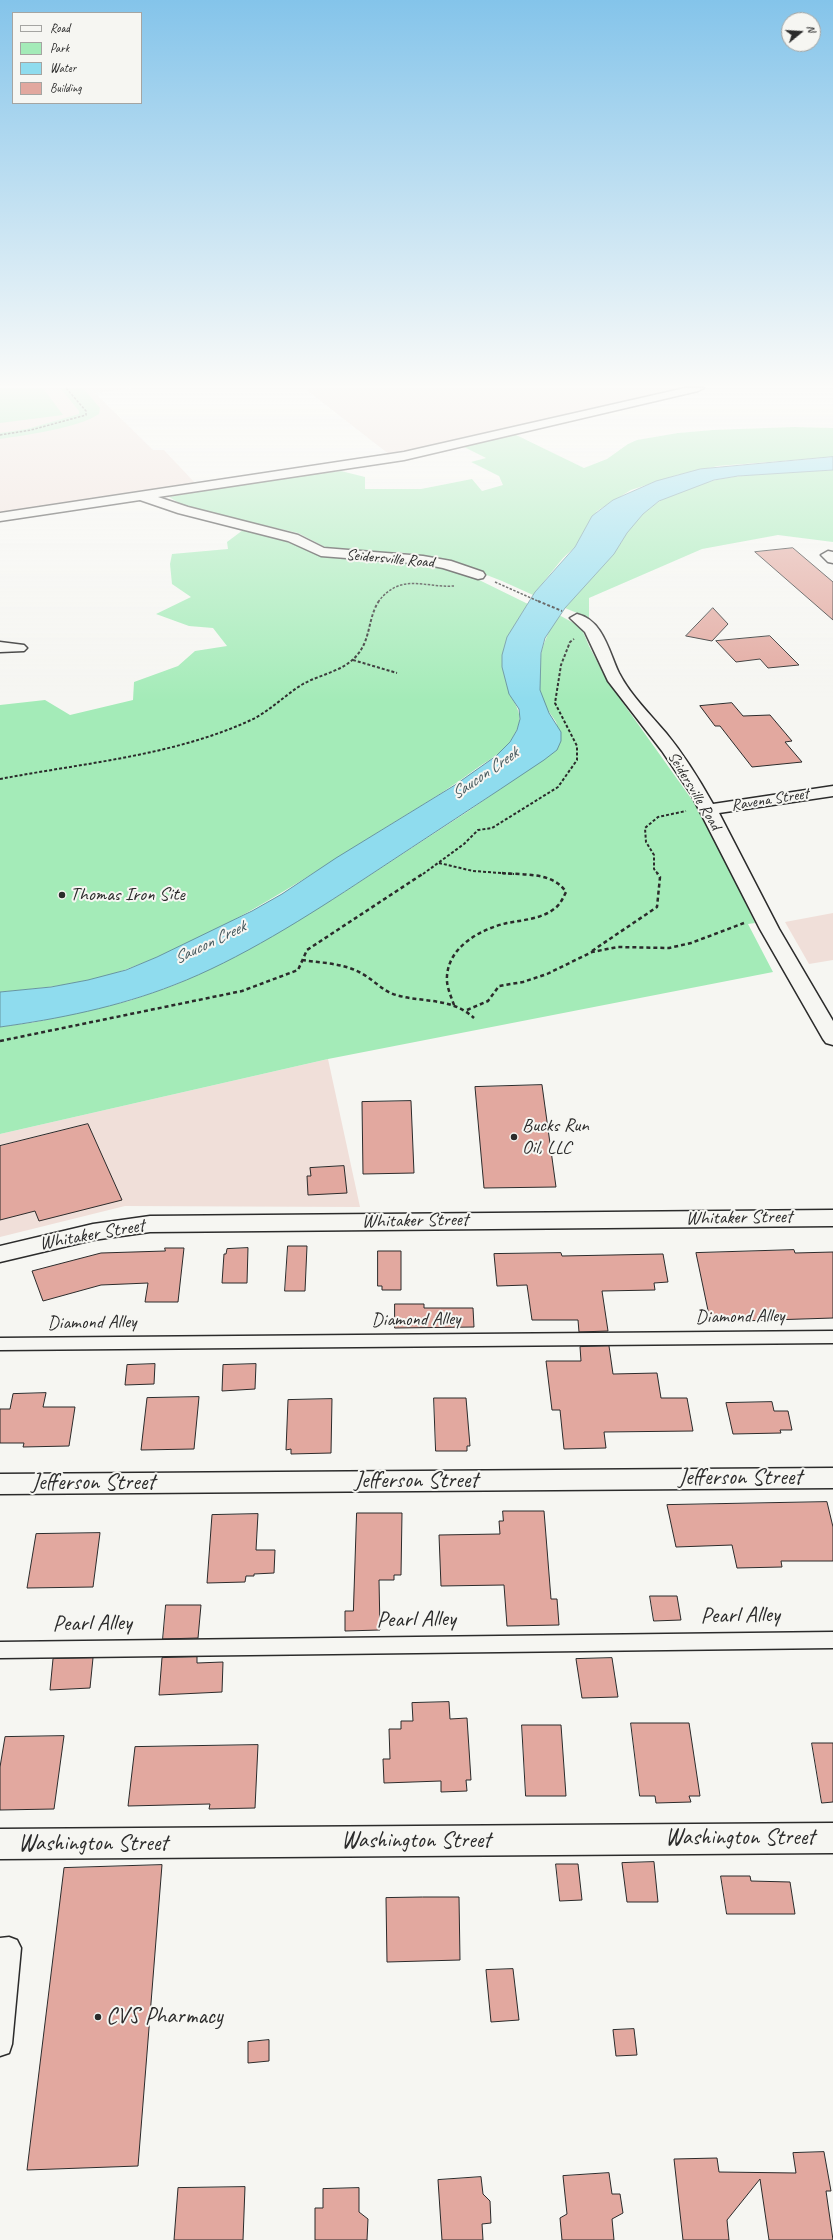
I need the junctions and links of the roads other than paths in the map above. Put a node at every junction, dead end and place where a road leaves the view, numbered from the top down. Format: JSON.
{"nodes":[{"id":1,"x":165,"y":493,"type":"edge"},
{"id":2,"x":142,"y":496,"type":"junction"},
{"id":3,"x":0,"y":517,"type":"edge"},
{"id":4,"x":478,"y":575,"type":"road end"},
{"id":5,"x":577,"y":618,"type":"road end"},
{"id":6,"x":0,"y":647,"type":"edge"},
{"id":7,"x":19,"y":648,"type":"dead end"},
{"id":8,"x":833,"y":791,"type":"edge"},
{"id":9,"x":707,"y":810,"type":"junction"},
{"id":10,"x":833,"y":1039,"type":"edge"},
{"id":11,"x":833,"y":1218,"type":"edge"},
{"id":12,"x":0,"y":1254,"type":"edge"},
{"id":13,"x":833,"y":1337,"type":"edge"},
{"id":14,"x":0,"y":1344,"type":"edge"},
{"id":15,"x":833,"y":1478,"type":"edge"},
{"id":16,"x":0,"y":1484,"type":"edge"},
{"id":17,"x":833,"y":1640,"type":"edge"},
{"id":18,"x":0,"y":1650,"type":"edge"},
{"id":19,"x":833,"y":1838,"type":"edge"},
{"id":20,"x":0,"y":1844,"type":"edge"},
{"id":21,"x":0,"y":1949,"type":"edge"},
{"id":22,"x":0,"y":2044,"type":"edge"}],
"edges":[{"from":1,"to":2,"type":"street"},
{"from":2,"to":3,"type":"street"},
{"from":2,"to":4,"type":"street","name":"Seidersville Road"},
{"from":5,"to":9,"type":"street","name":"Seidersville Road"},
{"from":6,"to":7,"type":"street"},
{"from":8,"to":9,"type":"street","name":"Ravena Street"},
{"from":9,"to":10,"type":"street","name":"Seidersville Road"},
{"from":11,"to":12,"type":"street","name":"Whitaker Street"},
{"from":13,"to":14,"type":"lane","name":"Diamond Alley"},
{"from":15,"to":16,"type":"street","name":"Jefferson Street"},
{"from":17,"to":18,"type":"lane","name":"Pearl Alley"},
{"from":19,"to":20,"type":"street","name":"Washington Street"},
{"from":21,"to":22,"type":"lane"}]}
